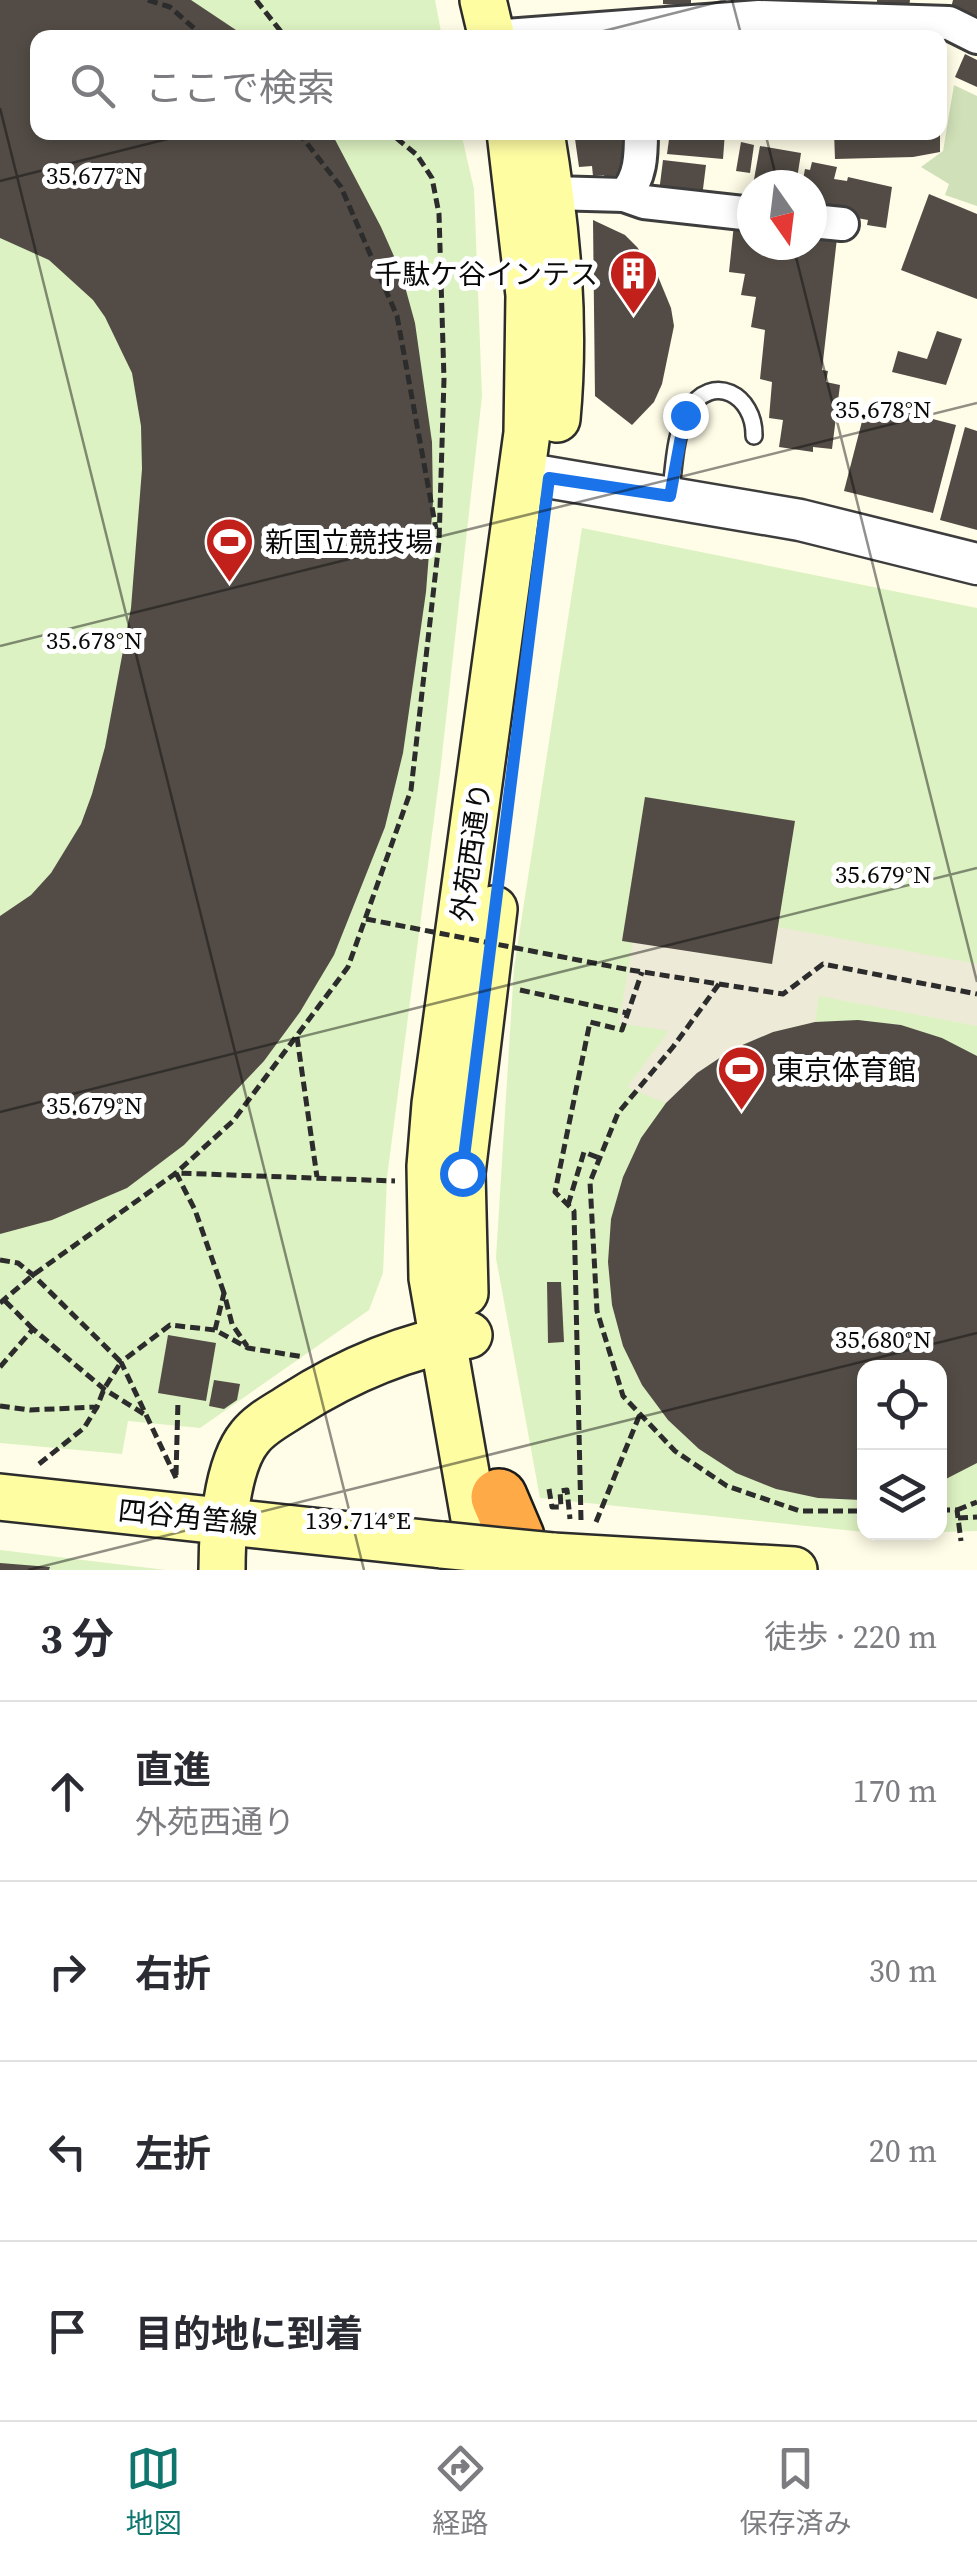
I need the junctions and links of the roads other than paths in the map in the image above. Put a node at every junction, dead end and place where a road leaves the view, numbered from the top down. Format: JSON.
{"nodes":[{"id":1,"x":483,"y":0,"type":"edge"},
{"id":2,"x":765,"y":8,"type":"edge"},
{"id":3,"x":635,"y":21,"type":"edge"},
{"id":4,"x":509,"y":29,"type":"edge"},
{"id":5,"x":977,"y":37,"type":"edge"},
{"id":6,"x":511,"y":140,"type":"edge"},
{"id":7,"x":542,"y":140,"type":"edge"},
{"id":8,"x":641,"y":140,"type":"edge"},
{"id":9,"x":551,"y":192,"type":"junction"},
{"id":10,"x":624,"y":195,"type":"junction"},
{"id":11,"x":737,"y":212,"type":"edge"},
{"id":12,"x":754,"y":436,"type":"dead end"},
{"id":13,"x":536,"y":475,"type":"junction"},
{"id":14,"x":670,"y":496,"type":"junction"},
{"id":15,"x":977,"y":564,"type":"edge"},
{"id":16,"x":456,"y":1338,"type":"junction"},
{"id":17,"x":0,"y":1497,"type":"edge"},
{"id":18,"x":499,"y":1497,"type":"joint"},
{"id":19,"x":226,"y":1522,"type":"junction"},
{"id":20,"x":539,"y":1554,"type":"edge"},
{"id":21,"x":222,"y":1570,"type":"edge"},
{"id":22,"x":483,"y":1570,"type":"edge"},
{"id":23,"x":794,"y":1570,"type":"edge"}],
"edges":[{"from":1,"to":4,"type":"main road"},
{"from":2,"to":3,"type":"street"},
{"from":2,"to":5,"type":"street"},
{"from":3,"to":4,"type":"street"},
{"from":6,"to":13,"type":"main road","name":"外苑西通り"},
{"from":7,"to":9,"type":"main road","name":"外苑西通り"},
{"from":8,"to":10,"type":"street"},
{"from":9,"to":10,"type":"street"},
{"from":9,"to":13,"type":"main road","name":"外苑西通り"},
{"from":10,"to":11,"type":"street"},
{"from":12,"to":14,"type":"lane"},
{"from":13,"to":14,"type":"street"},
{"from":13,"to":16,"type":"main road","name":"外苑西通り"},
{"from":14,"to":15,"type":"street"},
{"from":16,"to":18,"type":"main road","name":"外苑西通り"},
{"from":16,"to":19,"type":"main road"},
{"from":16,"to":22,"type":"main road","name":"外苑西通り"},
{"from":17,"to":19,"type":"main road","name":"四谷角筈線"},
{"from":18,"to":20,"type":"highway"},
{"from":19,"to":20,"type":"main road","name":"四谷角筈線","bridge":true},
{"from":19,"to":21,"type":"main road"},
{"from":20,"to":23,"type":"main road","name":"四谷角筈線"}]}
